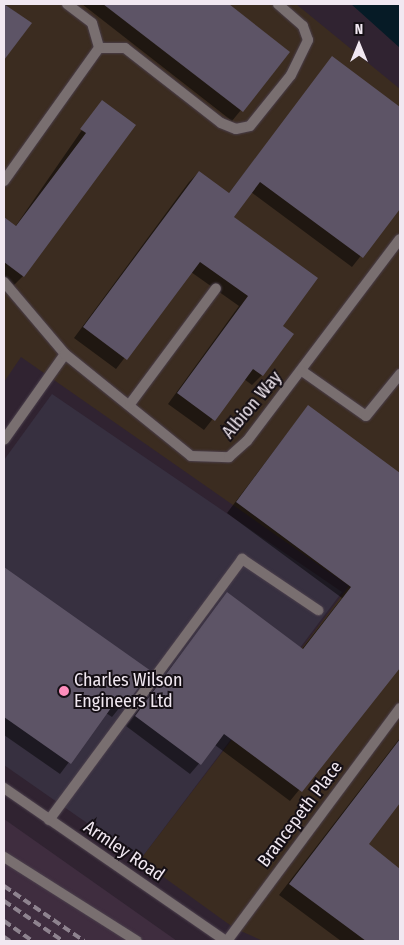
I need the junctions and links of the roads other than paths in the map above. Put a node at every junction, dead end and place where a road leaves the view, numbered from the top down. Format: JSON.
{"nodes":[{"id":1,"x":66,"y":4,"type":"edge"},
{"id":2,"x":278,"y":4,"type":"edge"},
{"id":3,"x":99,"y":48,"type":"junction"},
{"id":4,"x":4,"y":181,"type":"edge"},
{"id":5,"x":400,"y":240,"type":"edge"},
{"id":6,"x":4,"y":282,"type":"edge"},
{"id":7,"x":216,"y":288,"type":"dead end"},
{"id":8,"x":66,"y":354,"type":"junction"},
{"id":9,"x":302,"y":371,"type":"junction"},
{"id":10,"x":400,"y":374,"type":"edge"},
{"id":11,"x":130,"y":404,"type":"junction"},
{"id":12,"x":4,"y":440,"type":"edge"},
{"id":13,"x":318,"y":610,"type":"dead end"},
{"id":14,"x":400,"y":708,"type":"edge"},
{"id":15,"x":4,"y":788,"type":"edge"},
{"id":16,"x":49,"y":820,"type":"junction"},
{"id":17,"x":4,"y":857,"type":"edge"},
{"id":18,"x":137,"y":941,"type":"edge"},
{"id":19,"x":226,"y":941,"type":"edge"}],
"edges":[{"from":1,"to":3,"type":"street"},
{"from":2,"to":3,"type":"street"},
{"from":3,"to":4,"type":"street"},
{"from":5,"to":9,"type":"street","name":"Albion Way"},
{"from":6,"to":8,"type":"street","name":"Albion Way"},
{"from":7,"to":11,"type":"street"},
{"from":8,"to":11,"type":"street","name":"Albion Way"},
{"from":8,"to":12,"type":"street"},
{"from":9,"to":10,"type":"street"},
{"from":9,"to":11,"type":"street","name":"Albion Way"},
{"from":13,"to":16,"type":"street"},
{"from":14,"to":19,"type":"street","name":"Brancepeth Place"},
{"from":15,"to":16,"type":"street","name":"Armley Road"},
{"from":16,"to":19,"type":"street","name":"Armley Road"},
{"from":17,"to":18,"type":"street"}]}
